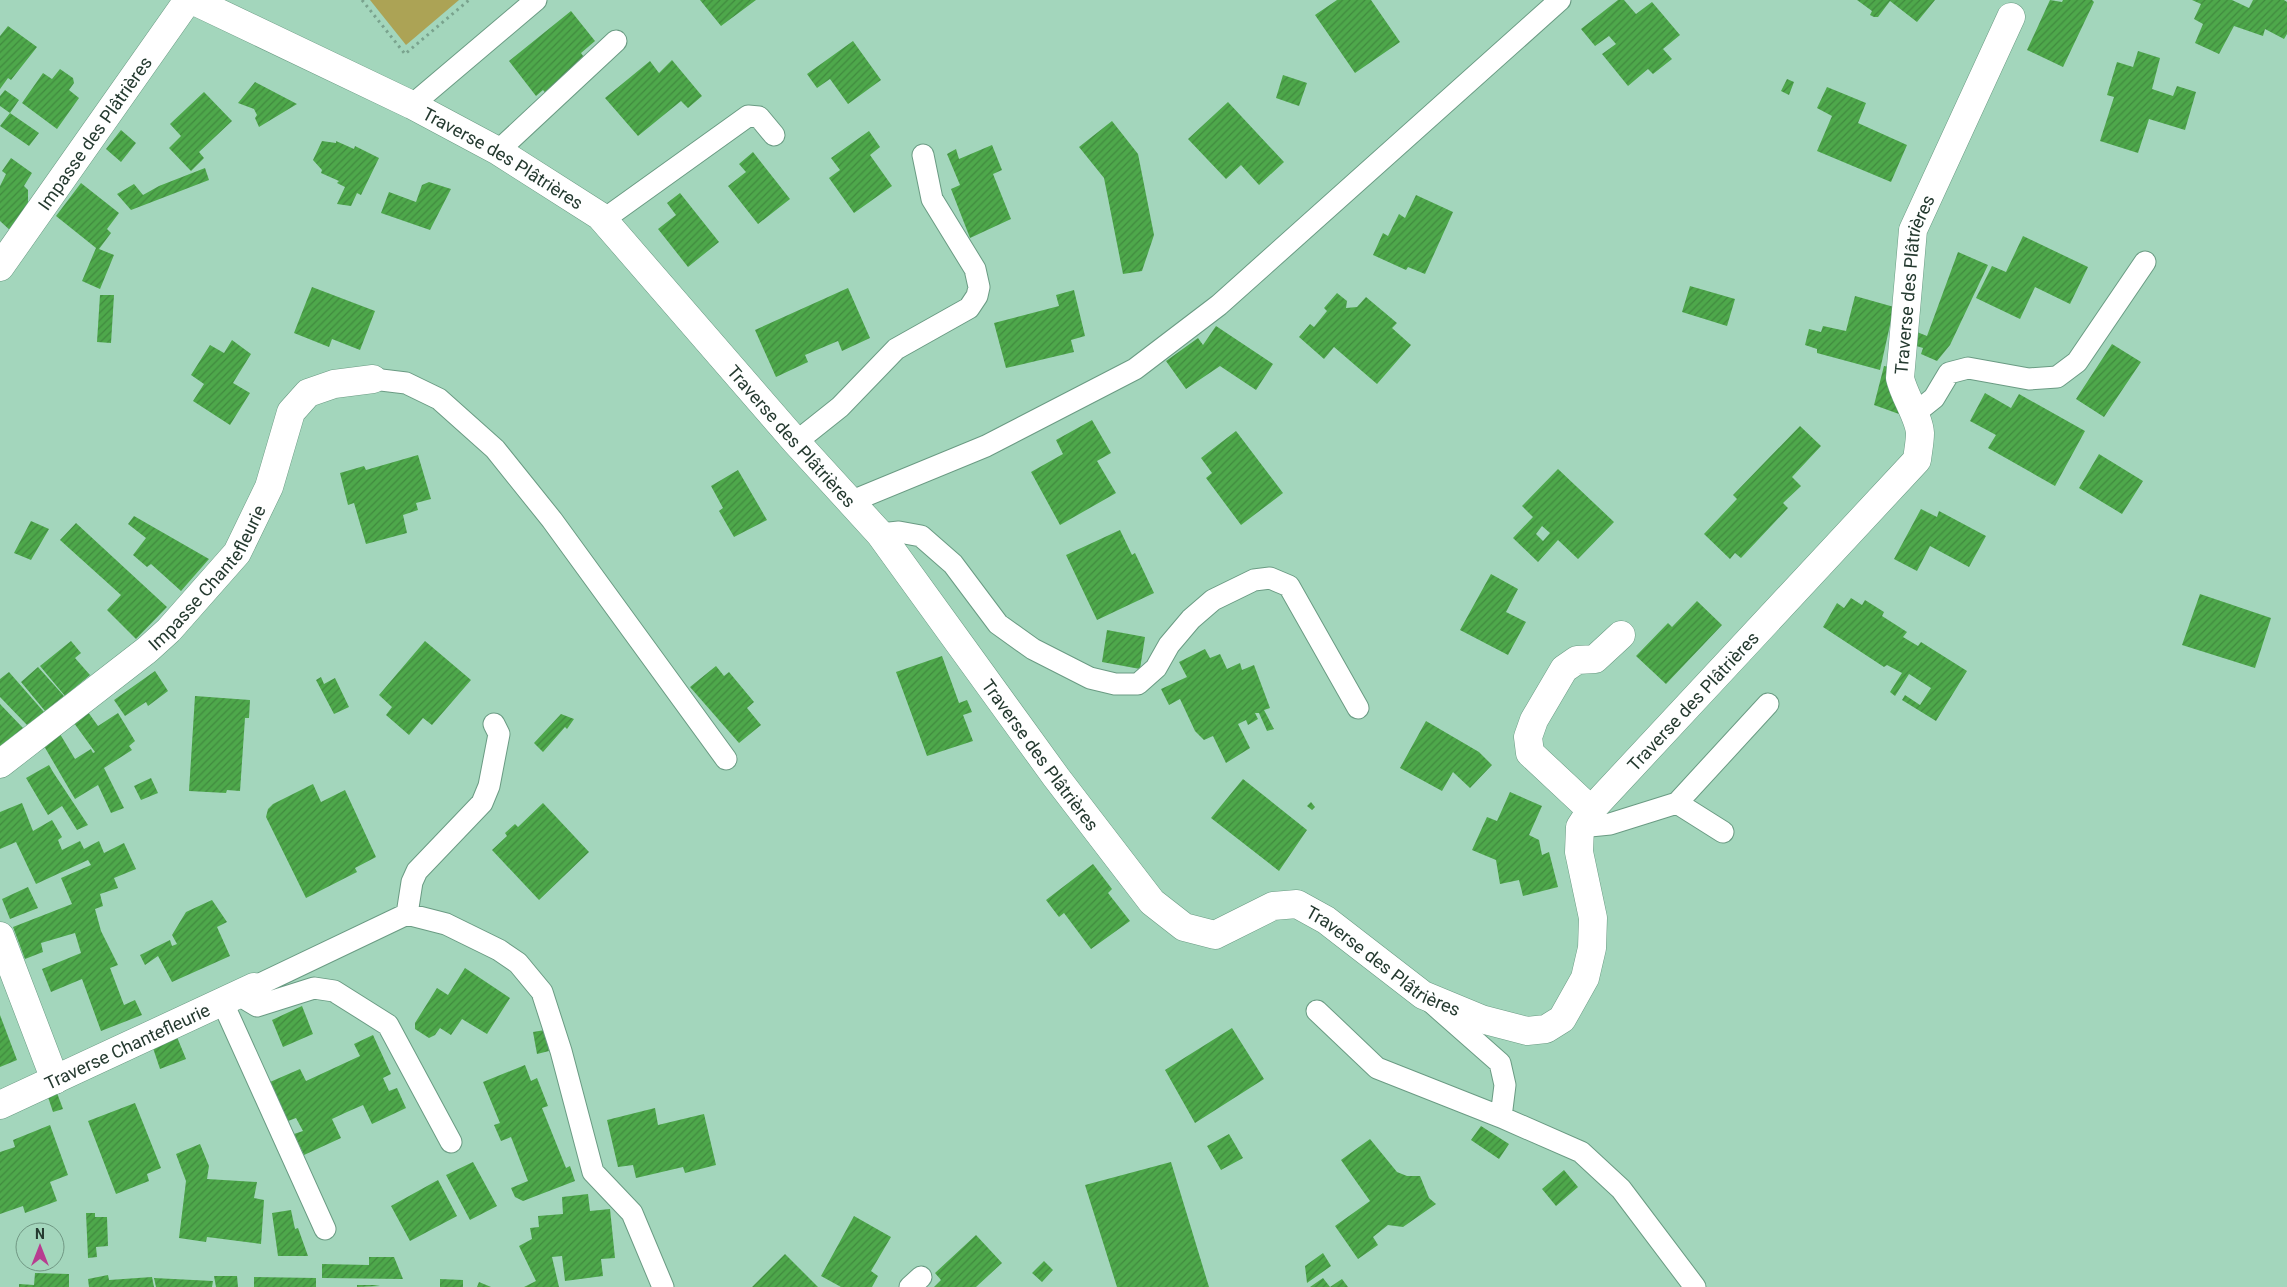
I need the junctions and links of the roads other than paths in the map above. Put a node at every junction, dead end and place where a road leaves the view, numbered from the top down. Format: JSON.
{"nodes":[{"id":1,"x":536,"y":0,"type":"edge"},
{"id":2,"x":1560,"y":0,"type":"edge"},
{"id":3,"x":201,"y":2,"type":"edge"},
{"id":4,"x":2011,"y":17,"type":"dead end"},
{"id":5,"x":616,"y":41,"type":"dead end"},
{"id":6,"x":412,"y":105,"type":"junction"},
{"id":7,"x":774,"y":134,"type":"dead end"},
{"id":8,"x":498,"y":151,"type":"junction"},
{"id":9,"x":923,"y":155,"type":"dead end"},
{"id":10,"x":603,"y":220,"type":"junction"},
{"id":11,"x":2145,"y":262,"type":"dead end"},
{"id":12,"x":0,"y":267,"type":"edge"},
{"id":13,"x":373,"y":378,"type":"joint"},
{"id":14,"x":1914,"y":414,"type":"junction"},
{"id":15,"x":796,"y":442,"type":"junction"},
{"id":16,"x":850,"y":502,"type":"junction"},
{"id":17,"x":880,"y":534,"type":"junction"},
{"id":18,"x":1621,"y":635,"type":"dead end"},
{"id":19,"x":1768,"y":704,"type":"dead end"},
{"id":20,"x":1358,"y":708,"type":"dead end"},
{"id":21,"x":494,"y":724,"type":"dead end"},
{"id":22,"x":726,"y":759,"type":"dead end"},
{"id":23,"x":0,"y":764,"type":"edge"},
{"id":24,"x":1677,"y":803,"type":"junction"},
{"id":25,"x":1585,"y":819,"type":"junction"},
{"id":26,"x":1723,"y":832,"type":"dead end"},
{"id":27,"x":407,"y":914,"type":"junction"},
{"id":28,"x":0,"y":936,"type":"edge"},
{"id":29,"x":238,"y":994,"type":"junction"},
{"id":30,"x":1423,"y":995,"type":"junction"},
{"id":31,"x":1317,"y":1011,"type":"dead end"},
{"id":32,"x":54,"y":1080,"type":"junction"},
{"id":33,"x":0,"y":1105,"type":"edge"},
{"id":34,"x":1501,"y":1117,"type":"junction"},
{"id":35,"x":451,"y":1142,"type":"dead end"},
{"id":36,"x":325,"y":1229,"type":"dead end"},
{"id":37,"x":664,"y":1287,"type":"edge"},
{"id":38,"x":1695,"y":1287,"type":"edge"}],
"edges":[{"from":1,"to":6,"type":"lane"},
{"from":2,"to":16,"type":"lane"},
{"from":3,"to":6,"type":"street","name":"Traverse des Plâtrières"},
{"from":3,"to":12,"type":"street","name":"Impasse des Plâtrières"},
{"from":4,"to":14,"type":"street","name":"Traverse des Plâtrières"},
{"from":5,"to":8,"type":"lane"},
{"from":6,"to":8,"type":"street","name":"Traverse des Plâtrières"},
{"from":7,"to":10,"type":"lane"},
{"from":8,"to":10,"type":"street","name":"Traverse des Plâtrières"},
{"from":9,"to":15,"type":"lane"},
{"from":10,"to":15,"type":"street","name":"Traverse des Plâtrières"},
{"from":11,"to":14,"type":"lane"},
{"from":13,"to":22,"type":"lane"},
{"from":13,"to":23,"type":"street","name":"Impasse Chantefleurie"},
{"from":14,"to":25,"type":"street","name":"Traverse des Plâtrières"},
{"from":15,"to":16,"type":"street","name":"Traverse des Plâtrières"},
{"from":16,"to":17,"type":"street","name":"Traverse des Plâtrières"},
{"from":17,"to":20,"type":"lane"},
{"from":17,"to":30,"type":"street","name":"Traverse des Plâtrières"},
{"from":18,"to":25,"type":"street"},
{"from":19,"to":24,"type":"lane"},
{"from":21,"to":27,"type":"lane"},
{"from":24,"to":25,"type":"lane"},
{"from":24,"to":26,"type":"lane"},
{"from":25,"to":30,"type":"street","name":"Traverse des Plâtrières"},
{"from":27,"to":29,"type":"lane"},
{"from":27,"to":37,"type":"lane"},
{"from":28,"to":32,"type":"street"},
{"from":29,"to":32,"type":"street","name":"Traverse Chantefleurie"},
{"from":29,"to":35,"type":"lane"},
{"from":29,"to":36,"type":"lane"},
{"from":30,"to":34,"type":"lane"},
{"from":31,"to":34,"type":"lane"},
{"from":32,"to":33,"type":"street","name":"Traverse Chantefleurie"},
{"from":34,"to":38,"type":"lane"}]}
